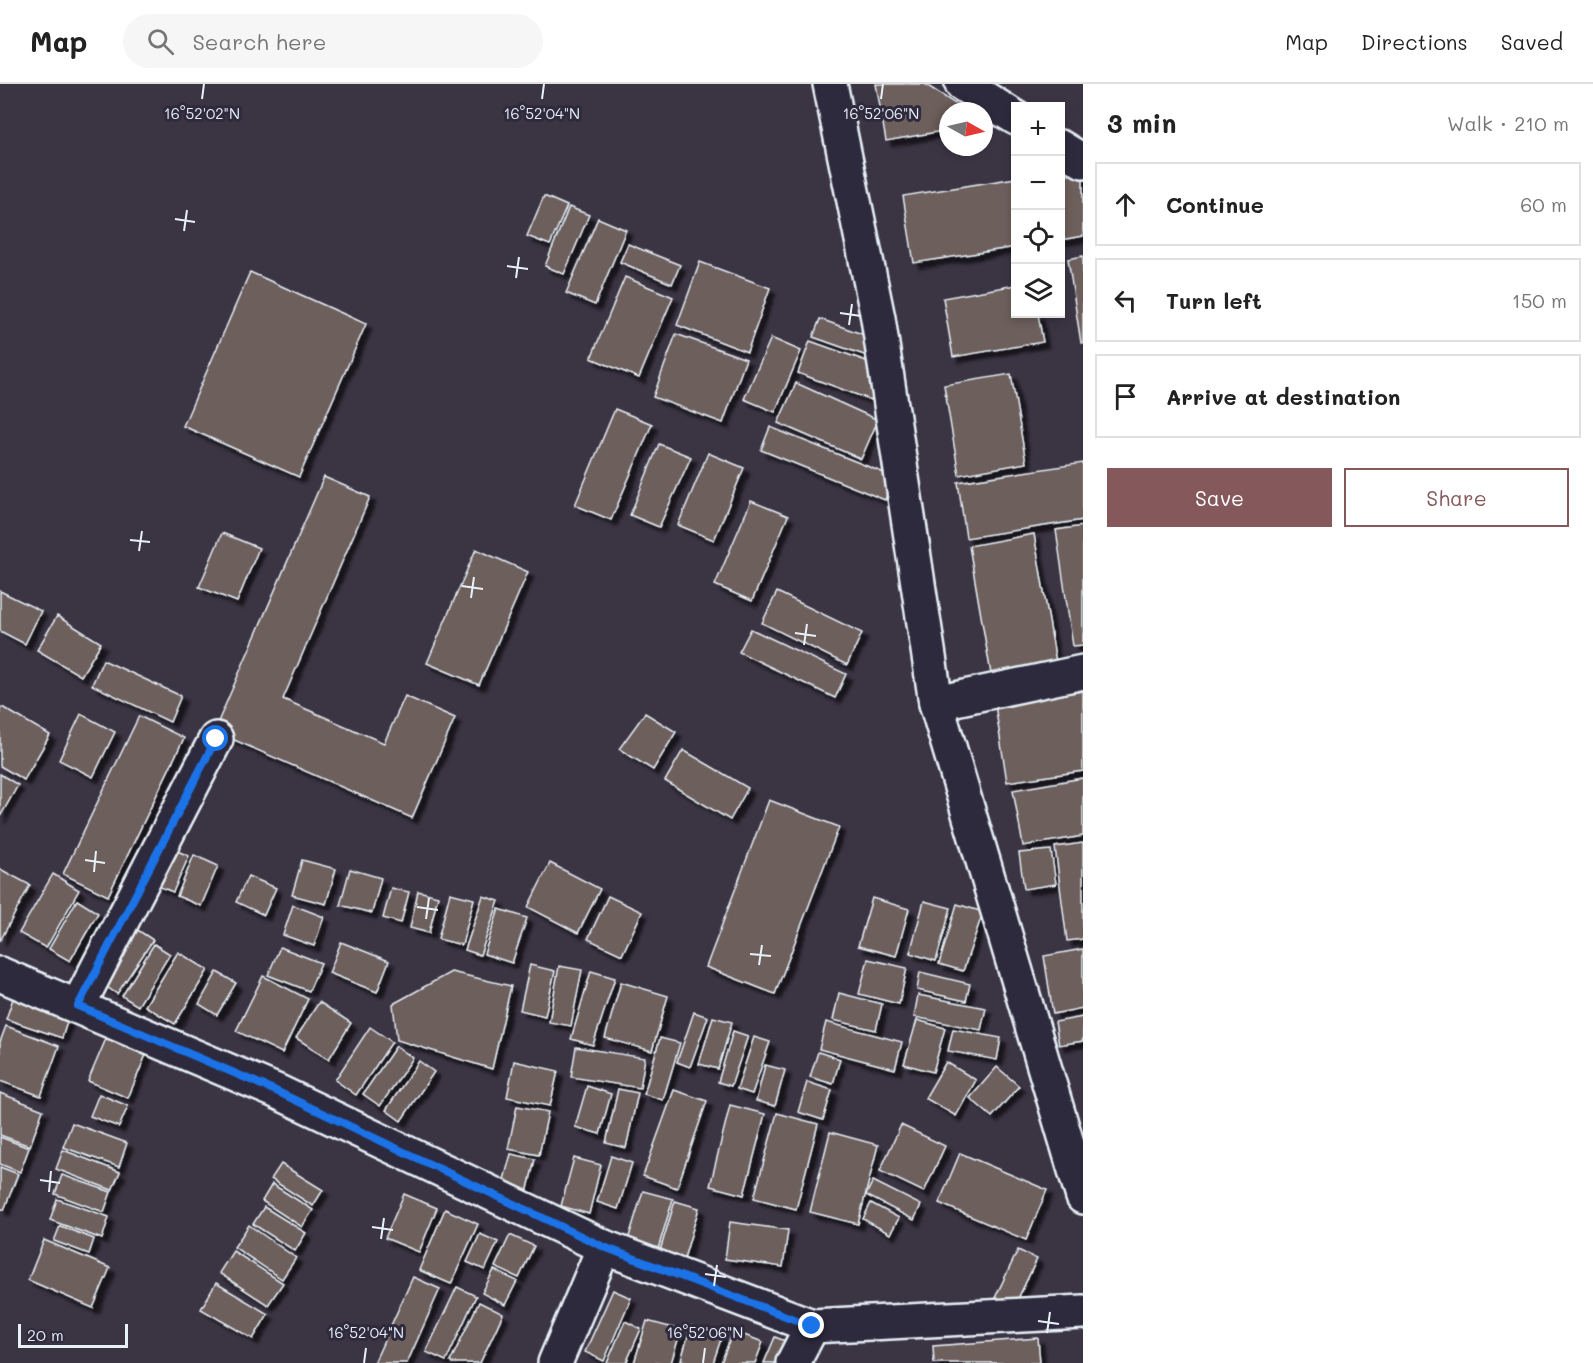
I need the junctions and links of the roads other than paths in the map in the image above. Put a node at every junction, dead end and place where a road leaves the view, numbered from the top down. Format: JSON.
{"nodes":[{"id":1,"x":830,"y":84,"type":"edge"},
{"id":2,"x":962,"y":84,"type":"edge"},
{"id":3,"x":1011,"y":115,"type":"edge"},
{"id":4,"x":1065,"y":150,"type":"edge"},
{"id":5,"x":1083,"y":161,"type":"edge"},
{"id":6,"x":1083,"y":672,"type":"edge"},
{"id":7,"x":936,"y":703,"type":"junction"},
{"id":8,"x":216,"y":739,"type":"dead end"},
{"id":9,"x":0,"y":974,"type":"edge"},
{"id":10,"x":78,"y":1006,"type":"junction"},
{"id":11,"x":1083,"y":1197,"type":"edge"},
{"id":12,"x":604,"y":1247,"type":"junction"},
{"id":13,"x":1083,"y":1312,"type":"edge"},
{"id":14,"x":812,"y":1326,"type":"junction"},
{"id":15,"x":555,"y":1363,"type":"edge"},
{"id":16,"x":793,"y":1363,"type":"edge"}],
"edges":[{"from":1,"to":7,"type":"street"},
{"from":2,"to":3,"type":"street"},
{"from":4,"to":5,"type":"street"},
{"from":6,"to":7,"type":"street"},
{"from":7,"to":11,"type":"street"},
{"from":8,"to":10,"type":"street"},
{"from":9,"to":10,"type":"street"},
{"from":10,"to":12,"type":"street"},
{"from":12,"to":14,"type":"street"},
{"from":12,"to":15,"type":"street"},
{"from":13,"to":14,"type":"street"},
{"from":14,"to":16,"type":"street"}]}
